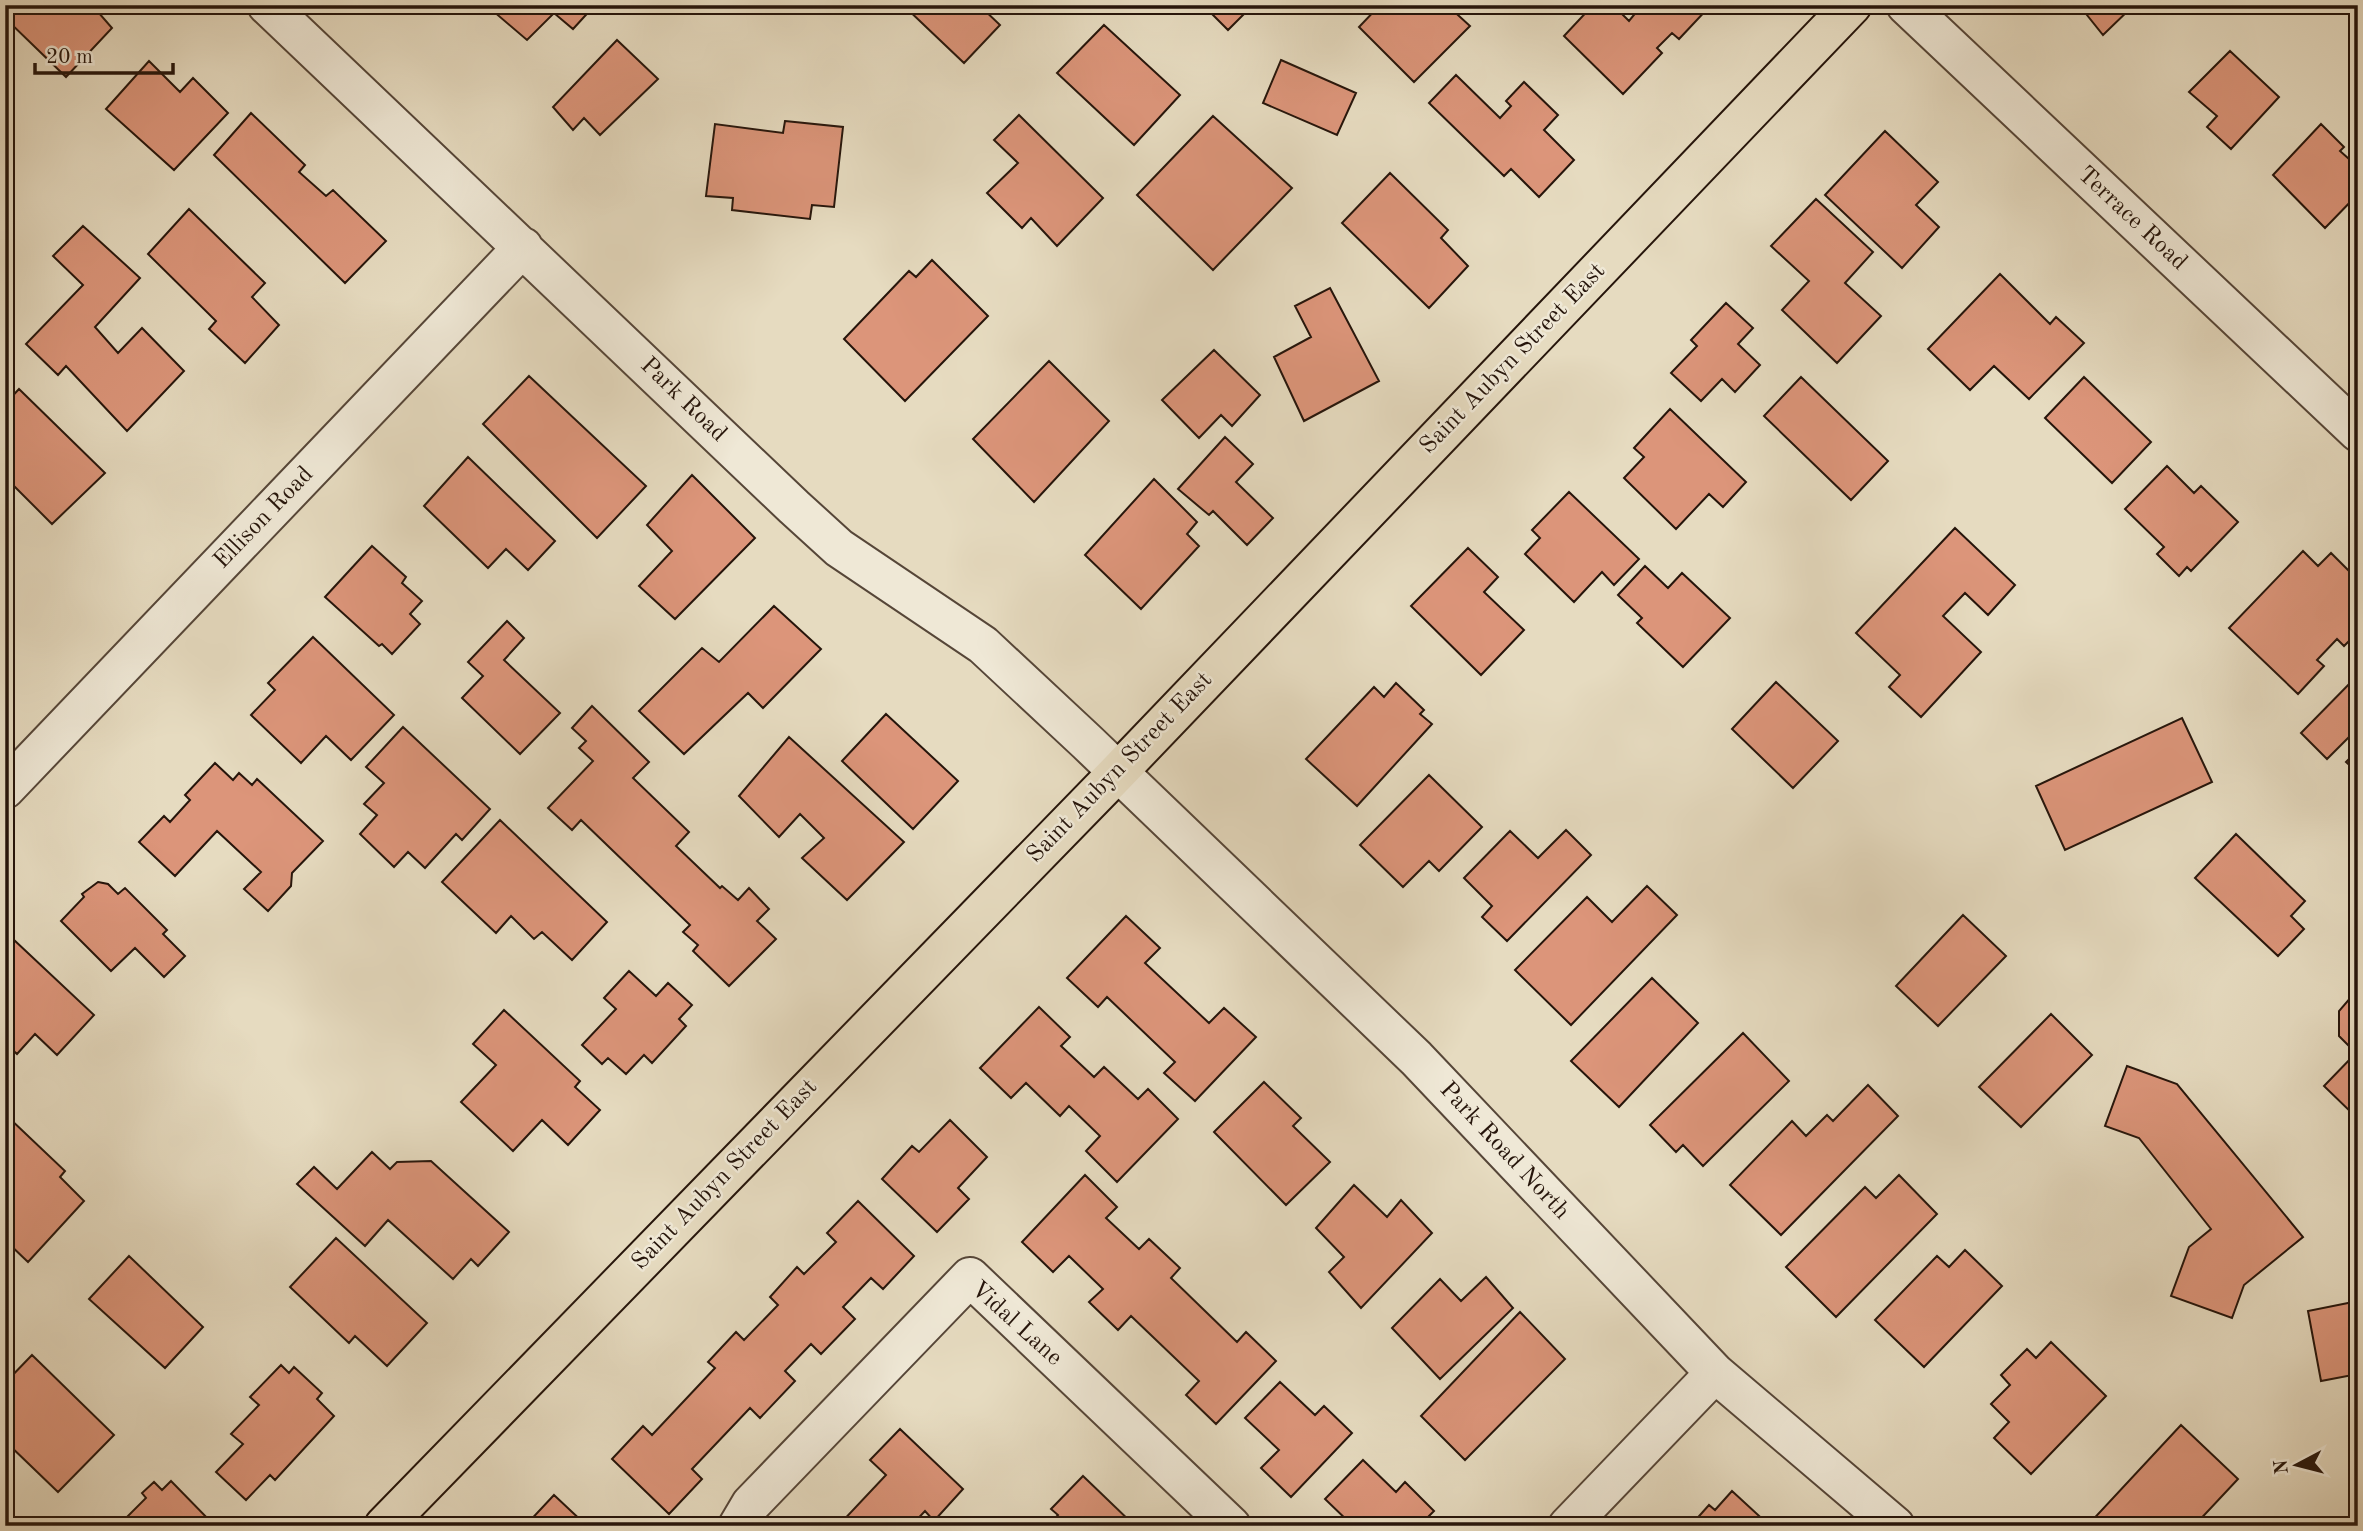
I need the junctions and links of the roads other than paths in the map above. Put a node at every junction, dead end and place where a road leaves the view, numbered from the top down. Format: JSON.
{"nodes":[{"id":1,"x":267,"y":5,"type":"edge"},
{"id":2,"x":1852,"y":5,"type":"edge"},
{"id":3,"x":1906,"y":5,"type":"edge"},
{"id":4,"x":523,"y":247,"type":"junction"},
{"id":5,"x":2358,"y":432,"type":"edge"},
{"id":6,"x":1116,"y":772,"type":"junction"},
{"id":7,"x":5,"y":789,"type":"edge"},
{"id":8,"x":1715,"y":1373,"type":"junction"},
{"id":9,"x":1219,"y":1522,"type":"edge"},
{"id":10,"x":384,"y":1526,"type":"edge"},
{"id":11,"x":738,"y":1526,"type":"edge"},
{"id":12,"x":1568,"y":1526,"type":"edge"},
{"id":13,"x":1895,"y":1526,"type":"edge"}],
"edges":[{"from":1,"to":4,"type":"street","name":"Park Road"},
{"from":2,"to":6,"type":"main road","name":"Saint Aubyn Street East"},
{"from":3,"to":5,"type":"street","name":"Terrace Road"},
{"from":4,"to":6,"type":"street","name":"Park Road"},
{"from":4,"to":7,"type":"street","name":"Ellison Road"},
{"from":6,"to":8,"type":"street","name":"Park Road North"},
{"from":6,"to":10,"type":"main road","name":"Saint Aubyn Street East"},
{"from":8,"to":12,"type":"street"},
{"from":8,"to":13,"type":"street","name":"Park Road North"},
{"from":9,"to":11,"type":"street","name":"Vidal Lane"}]}
